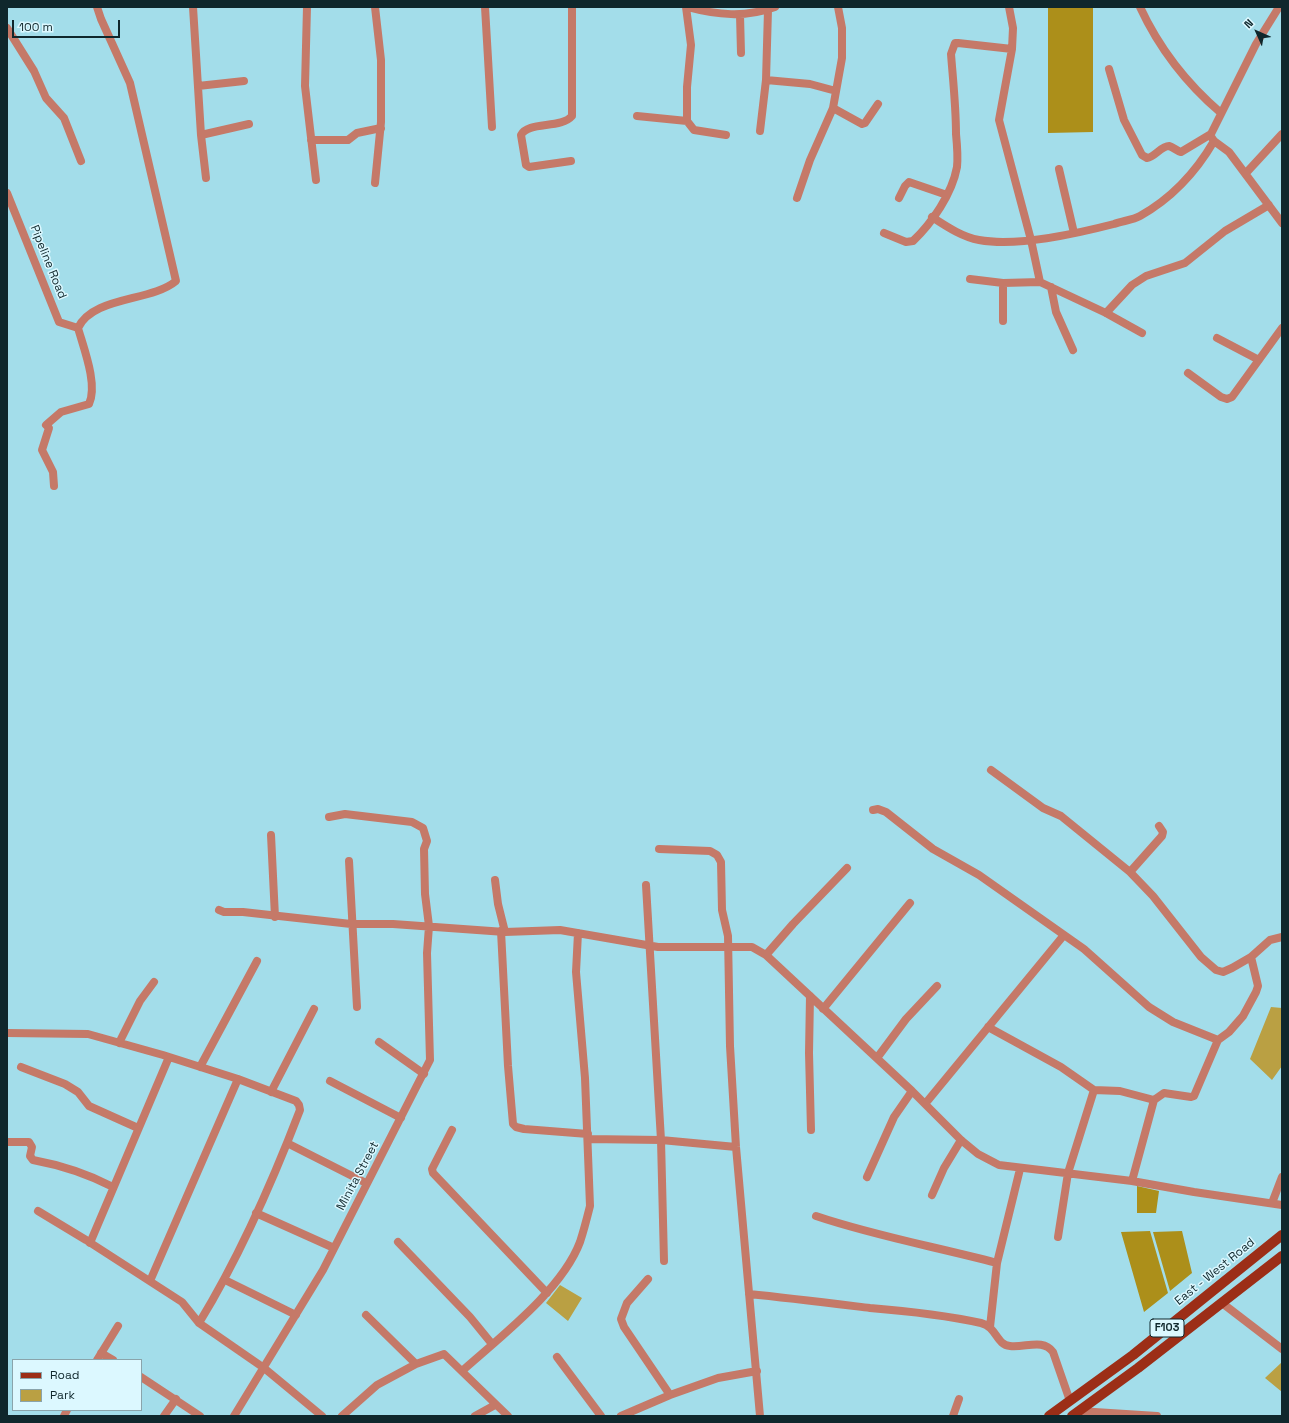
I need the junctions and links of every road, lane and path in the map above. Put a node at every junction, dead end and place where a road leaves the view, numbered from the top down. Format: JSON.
{"nodes":[{"id":1,"x":97,"y":7,"type":"edge"},
{"id":2,"x":193,"y":7,"type":"edge"},
{"id":3,"x":307,"y":7,"type":"edge"},
{"id":4,"x":375,"y":7,"type":"edge"},
{"id":5,"x":485,"y":7,"type":"edge"},
{"id":6,"x":572,"y":7,"type":"edge"},
{"id":7,"x":686,"y":7,"type":"edge"},
{"id":8,"x":838,"y":7,"type":"edge"},
{"id":9,"x":1009,"y":7,"type":"edge"},
{"id":10,"x":1140,"y":7,"type":"edge"},
{"id":11,"x":1279,"y":7,"type":"edge"},
{"id":12,"x":772,"y":8,"type":"edge"},
{"id":13,"x":740,"y":15,"type":"junction"},
{"id":14,"x":7,"y":28,"type":"edge"},
{"id":15,"x":1012,"y":49,"type":"junction"},
{"id":16,"x":741,"y":53,"type":"dead end"},
{"id":17,"x":1109,"y":69,"type":"dead end"},
{"id":18,"x":766,"y":80,"type":"junction"},
{"id":19,"x":244,"y":81,"type":"dead end"},
{"id":20,"x":198,"y":86,"type":"junction"},
{"id":21,"x":836,"y":91,"type":"junction"},
{"id":22,"x":878,"y":104,"type":"dead end"},
{"id":23,"x":833,"y":108,"type":"junction"},
{"id":24,"x":1221,"y":113,"type":"junction"},
{"id":25,"x":637,"y":116,"type":"dead end"},
{"id":26,"x":687,"y":121,"type":"junction"},
{"id":27,"x":250,"y":124,"type":"dead end"},
{"id":28,"x":492,"y":127,"type":"dead end"},
{"id":29,"x":381,"y":128,"type":"junction"},
{"id":30,"x":760,"y":131,"type":"dead end"},
{"id":31,"x":1282,"y":134,"type":"edge"},
{"id":32,"x":201,"y":135,"type":"junction"},
{"id":33,"x":726,"y":135,"type":"dead end"},
{"id":34,"x":1212,"y":138,"type":"junction"},
{"id":35,"x":311,"y":140,"type":"junction"},
{"id":36,"x":571,"y":160,"type":"dead end"},
{"id":37,"x":81,"y":161,"type":"dead end"},
{"id":38,"x":1059,"y":169,"type":"dead end"},
{"id":39,"x":1246,"y":173,"type":"junction"},
{"id":40,"x":206,"y":178,"type":"dead end"},
{"id":41,"x":316,"y":180,"type":"dead end"},
{"id":42,"x":375,"y":183,"type":"dead end"},
{"id":43,"x":7,"y":193,"type":"edge"},
{"id":44,"x":947,"y":195,"type":"junction"},
{"id":45,"x":797,"y":198,"type":"dead end"},
{"id":46,"x":899,"y":198,"type":"dead end"},
{"id":47,"x":1269,"y":205,"type":"junction"},
{"id":48,"x":932,"y":217,"type":"junction"},
{"id":49,"x":1282,"y":223,"type":"edge"},
{"id":50,"x":884,"y":233,"type":"dead end"},
{"id":51,"x":1074,"y":234,"type":"junction"},
{"id":52,"x":1031,"y":240,"type":"junction"},
{"id":53,"x":970,"y":279,"type":"dead end"},
{"id":54,"x":1040,"y":282,"type":"junction"},
{"id":55,"x":1003,"y":283,"type":"junction"},
{"id":56,"x":1051,"y":287,"type":"junction"},
{"id":57,"x":1106,"y":313,"type":"junction"},
{"id":58,"x":1003,"y":321,"type":"dead end"},
{"id":59,"x":78,"y":328,"type":"junction"},
{"id":60,"x":1282,"y":328,"type":"edge"},
{"id":61,"x":1142,"y":333,"type":"dead end"},
{"id":62,"x":1217,"y":338,"type":"dead end"},
{"id":63,"x":1073,"y":350,"type":"dead end"},
{"id":64,"x":1259,"y":360,"type":"junction"},
{"id":65,"x":1188,"y":373,"type":"dead end"},
{"id":66,"x":54,"y":486,"type":"dead end"},
{"id":67,"x":991,"y":770,"type":"dead end"},
{"id":68,"x":873,"y":810,"type":"dead end"},
{"id":69,"x":329,"y":817,"type":"dead end"},
{"id":70,"x":1159,"y":826,"type":"dead end"},
{"id":71,"x":271,"y":835,"type":"dead end"},
{"id":72,"x":659,"y":850,"type":"dead end"},
{"id":73,"x":349,"y":861,"type":"dead end"},
{"id":74,"x":847,"y":868,"type":"dead end"},
{"id":75,"x":1130,"y":872,"type":"junction"},
{"id":76,"x":495,"y":880,"type":"dead end"},
{"id":77,"x":646,"y":885,"type":"dead end"},
{"id":78,"x":910,"y":902,"type":"dead end"},
{"id":79,"x":219,"y":910,"type":"dead end"},
{"id":80,"x":275,"y":917,"type":"junction"},
{"id":81,"x":351,"y":924,"type":"junction"},
{"id":82,"x":429,"y":926,"type":"junction"},
{"id":83,"x":503,"y":931,"type":"junction"},
{"id":84,"x":578,"y":933,"type":"junction"},
{"id":85,"x":1064,"y":934,"type":"junction"},
{"id":86,"x":1282,"y":937,"type":"edge"},
{"id":87,"x":649,"y":945,"type":"junction"},
{"id":88,"x":729,"y":946,"type":"junction"},
{"id":89,"x":766,"y":955,"type":"junction"},
{"id":90,"x":1251,"y":957,"type":"junction"},
{"id":91,"x":257,"y":961,"type":"dead end"},
{"id":92,"x":154,"y":982,"type":"dead end"},
{"id":93,"x":937,"y":986,"type":"dead end"},
{"id":94,"x":810,"y":996,"type":"junction"},
{"id":95,"x":357,"y":1007,"type":"dead end"},
{"id":96,"x":314,"y":1008,"type":"dead end"},
{"id":97,"x":824,"y":1009,"type":"junction"},
{"id":98,"x":988,"y":1026,"type":"junction"},
{"id":99,"x":7,"y":1033,"type":"edge"},
{"id":100,"x":1218,"y":1040,"type":"junction"},
{"id":101,"x":379,"y":1042,"type":"dead end"},
{"id":102,"x":119,"y":1043,"type":"junction"},
{"id":103,"x":169,"y":1057,"type":"junction"},
{"id":104,"x":878,"y":1058,"type":"junction"},
{"id":105,"x":21,"y":1067,"type":"dead end"},
{"id":106,"x":200,"y":1067,"type":"junction"},
{"id":107,"x":424,"y":1074,"type":"junction"},
{"id":108,"x":238,"y":1079,"type":"junction"},
{"id":109,"x":330,"y":1081,"type":"dead end"},
{"id":110,"x":1094,"y":1090,"type":"junction"},
{"id":111,"x":912,"y":1091,"type":"junction"},
{"id":112,"x":271,"y":1092,"type":"junction"},
{"id":113,"x":1154,"y":1100,"type":"junction"},
{"id":114,"x":925,"y":1104,"type":"junction"},
{"id":115,"x":401,"y":1118,"type":"junction"},
{"id":116,"x":138,"y":1128,"type":"junction"},
{"id":117,"x":452,"y":1130,"type":"dead end"},
{"id":118,"x":811,"y":1130,"type":"dead end"},
{"id":119,"x":588,"y":1136,"type":"junction"},
{"id":120,"x":661,"y":1140,"type":"junction"},
{"id":121,"x":961,"y":1140,"type":"junction"},
{"id":122,"x":7,"y":1142,"type":"edge"},
{"id":123,"x":287,"y":1144,"type":"junction"},
{"id":124,"x":736,"y":1147,"type":"junction"},
{"id":125,"x":1020,"y":1169,"type":"junction"},
{"id":126,"x":1068,"y":1173,"type":"junction"},
{"id":127,"x":867,"y":1177,"type":"dead end"},
{"id":128,"x":1282,"y":1177,"type":"edge"},
{"id":129,"x":1132,"y":1180,"type":"junction"},
{"id":130,"x":366,"y":1183,"type":"junction"},
{"id":131,"x":113,"y":1187,"type":"junction"},
{"id":132,"x":932,"y":1195,"type":"dead end"},
{"id":133,"x":1272,"y":1203,"type":"junction"},
{"id":134,"x":1282,"y":1205,"type":"edge"},
{"id":135,"x":38,"y":1211,"type":"dead end"},
{"id":136,"x":256,"y":1213,"type":"junction"},
{"id":137,"x":816,"y":1216,"type":"dead end"},
{"id":138,"x":1282,"y":1235,"type":"edge"},
{"id":139,"x":1058,"y":1236,"type":"dead end"},
{"id":140,"x":398,"y":1242,"type":"dead end"},
{"id":141,"x":90,"y":1243,"type":"junction"},
{"id":142,"x":334,"y":1248,"type":"junction"},
{"id":143,"x":1282,"y":1256,"type":"edge"},
{"id":144,"x":664,"y":1261,"type":"dead end"},
{"id":145,"x":997,"y":1263,"type":"junction"},
{"id":146,"x":648,"y":1279,"type":"dead end"},
{"id":147,"x":225,"y":1280,"type":"junction"},
{"id":148,"x":150,"y":1281,"type":"junction"},
{"id":149,"x":547,"y":1293,"type":"junction"},
{"id":150,"x":749,"y":1294,"type":"junction"},
{"id":151,"x":1222,"y":1303,"type":"junction"},
{"id":152,"x":296,"y":1315,"type":"junction"},
{"id":153,"x":366,"y":1315,"type":"dead end"},
{"id":154,"x":199,"y":1323,"type":"junction"},
{"id":155,"x":118,"y":1326,"type":"dead end"},
{"id":156,"x":990,"y":1327,"type":"junction"},
{"id":157,"x":492,"y":1344,"type":"junction"},
{"id":158,"x":1282,"y":1348,"type":"edge"},
{"id":159,"x":99,"y":1357,"type":"edge"},
{"id":160,"x":556,"y":1357,"type":"dead end"},
{"id":161,"x":416,"y":1364,"type":"junction"},
{"id":162,"x":264,"y":1368,"type":"junction"},
{"id":163,"x":462,"y":1371,"type":"junction"},
{"id":164,"x":757,"y":1371,"type":"junction"},
{"id":165,"x":142,"y":1378,"type":"edge"},
{"id":166,"x":670,"y":1395,"type":"junction"},
{"id":167,"x":176,"y":1398,"type":"junction"},
{"id":168,"x":959,"y":1399,"type":"dead end"},
{"id":169,"x":1070,"y":1401,"type":"junction"},
{"id":170,"x":496,"y":1405,"type":"junction"},
{"id":171,"x":1078,"y":1415,"type":"edge"},
{"id":172,"x":164,"y":1416,"type":"edge"},
{"id":173,"x":200,"y":1416,"type":"edge"},
{"id":174,"x":234,"y":1416,"type":"edge"},
{"id":175,"x":322,"y":1416,"type":"edge"},
{"id":176,"x":342,"y":1416,"type":"edge"},
{"id":177,"x":475,"y":1416,"type":"edge"},
{"id":178,"x":508,"y":1416,"type":"edge"},
{"id":179,"x":601,"y":1416,"type":"edge"},
{"id":180,"x":621,"y":1416,"type":"edge"},
{"id":181,"x":760,"y":1416,"type":"edge"},
{"id":182,"x":953,"y":1416,"type":"edge"},
{"id":183,"x":1049,"y":1416,"type":"edge"},
{"id":184,"x":1156,"y":1416,"type":"edge"}],
"edges":[{"from":1,"to":59,"type":"street"},
{"from":2,"to":20,"type":"street"},
{"from":3,"to":35,"type":"street"},
{"from":4,"to":29,"type":"street"},
{"from":5,"to":28,"type":"street"},
{"from":6,"to":36,"type":"street"},
{"from":7,"to":13,"type":"street"},
{"from":7,"to":26,"type":"street"},
{"from":8,"to":21,"type":"street"},
{"from":9,"to":15,"type":"street"},
{"from":10,"to":24,"type":"street"},
{"from":11,"to":24,"type":"street"},
{"from":12,"to":13,"type":"street"},
{"from":12,"to":18,"type":"street"},
{"from":13,"to":16,"type":"street"},
{"from":14,"to":37,"type":"street"},
{"from":15,"to":44,"type":"street"},
{"from":15,"to":52,"type":"street"},
{"from":17,"to":34,"type":"street"},
{"from":18,"to":21,"type":"street"},
{"from":18,"to":30,"type":"street"},
{"from":19,"to":20,"type":"street"},
{"from":20,"to":32,"type":"street"},
{"from":21,"to":23,"type":"street"},
{"from":22,"to":23,"type":"street"},
{"from":23,"to":45,"type":"street"},
{"from":24,"to":34,"type":"street"},
{"from":25,"to":26,"type":"street"},
{"from":26,"to":33,"type":"street"},
{"from":27,"to":32,"type":"street"},
{"from":29,"to":35,"type":"street"},
{"from":29,"to":42,"type":"street"},
{"from":31,"to":39,"type":"street"},
{"from":32,"to":40,"type":"street"},
{"from":34,"to":39,"type":"street"},
{"from":34,"to":51,"type":"street"},
{"from":35,"to":41,"type":"street"},
{"from":38,"to":51,"type":"street"},
{"from":39,"to":47,"type":"street"},
{"from":43,"to":59,"type":"street","name":"Pipeline Road"},
{"from":44,"to":46,"type":"street"},
{"from":44,"to":48,"type":"street"},
{"from":47,"to":49,"type":"street"},
{"from":47,"to":57,"type":"street"},
{"from":48,"to":50,"type":"street"},
{"from":48,"to":52,"type":"street"},
{"from":51,"to":52,"type":"street"},
{"from":52,"to":54,"type":"street"},
{"from":53,"to":55,"type":"street"},
{"from":54,"to":55,"type":"street"},
{"from":54,"to":56,"type":"street"},
{"from":55,"to":58,"type":"street"},
{"from":56,"to":57,"type":"street"},
{"from":56,"to":63,"type":"street"},
{"from":57,"to":61,"type":"street"},
{"from":59,"to":66,"type":"street"},
{"from":60,"to":64,"type":"street"},
{"from":62,"to":64,"type":"street"},
{"from":64,"to":65,"type":"street"},
{"from":67,"to":75,"type":"street"},
{"from":68,"to":85,"type":"street"},
{"from":69,"to":82,"type":"street","name":"Minita Street"},
{"from":70,"to":75,"type":"street"},
{"from":71,"to":80,"type":"street"},
{"from":72,"to":88,"type":"street"},
{"from":73,"to":81,"type":"street"},
{"from":74,"to":89,"type":"street"},
{"from":75,"to":90,"type":"street"},
{"from":76,"to":83,"type":"street"},
{"from":77,"to":87,"type":"street"},
{"from":78,"to":97,"type":"street"},
{"from":79,"to":80,"type":"street"},
{"from":80,"to":81,"type":"street"},
{"from":81,"to":82,"type":"street"},
{"from":81,"to":95,"type":"street"},
{"from":82,"to":83,"type":"street"},
{"from":82,"to":107,"type":"street","name":"Minita Street"},
{"from":83,"to":84,"type":"street"},
{"from":83,"to":119,"type":"street"},
{"from":84,"to":87,"type":"street"},
{"from":84,"to":119,"type":"street"},
{"from":85,"to":98,"type":"street"},
{"from":85,"to":100,"type":"street"},
{"from":86,"to":90,"type":"street"},
{"from":87,"to":88,"type":"street"},
{"from":87,"to":120,"type":"street"},
{"from":88,"to":89,"type":"street"},
{"from":88,"to":124,"type":"street"},
{"from":89,"to":94,"type":"street"},
{"from":90,"to":100,"type":"street"},
{"from":91,"to":106,"type":"street"},
{"from":92,"to":102,"type":"street"},
{"from":93,"to":104,"type":"street"},
{"from":94,"to":97,"type":"street"},
{"from":94,"to":118,"type":"street"},
{"from":96,"to":112,"type":"street"},
{"from":97,"to":104,"type":"street"},
{"from":98,"to":110,"type":"street"},
{"from":98,"to":114,"type":"street"},
{"from":99,"to":102,"type":"street"},
{"from":100,"to":113,"type":"street"},
{"from":101,"to":107,"type":"street"},
{"from":102,"to":103,"type":"street"},
{"from":103,"to":106,"type":"street"},
{"from":103,"to":116,"type":"street"},
{"from":104,"to":111,"type":"street"},
{"from":105,"to":116,"type":"street"},
{"from":106,"to":108,"type":"street"},
{"from":107,"to":115,"type":"street","name":"Minita Street"},
{"from":108,"to":112,"type":"street"},
{"from":108,"to":148,"type":"street"},
{"from":109,"to":115,"type":"street"},
{"from":110,"to":113,"type":"street"},
{"from":110,"to":126,"type":"street"},
{"from":111,"to":114,"type":"street"},
{"from":111,"to":127,"type":"street"},
{"from":112,"to":123,"type":"street"},
{"from":113,"to":129,"type":"street"},
{"from":114,"to":121,"type":"street"},
{"from":115,"to":130,"type":"street","name":"Minita Street"},
{"from":116,"to":131,"type":"street"},
{"from":117,"to":149,"type":"street"},
{"from":119,"to":120,"type":"street"},
{"from":119,"to":149,"type":"street"},
{"from":120,"to":124,"type":"street"},
{"from":120,"to":144,"type":"street"},
{"from":121,"to":125,"type":"street"},
{"from":121,"to":132,"type":"street"},
{"from":122,"to":131,"type":"street"},
{"from":123,"to":130,"type":"street"},
{"from":123,"to":136,"type":"street"},
{"from":124,"to":150,"type":"street"},
{"from":125,"to":126,"type":"street"},
{"from":125,"to":145,"type":"street"},
{"from":126,"to":129,"type":"street"},
{"from":126,"to":139,"type":"street"},
{"from":128,"to":133,"type":"street"},
{"from":129,"to":133,"type":"street"},
{"from":130,"to":142,"type":"street","name":"Minita Street"},
{"from":131,"to":141,"type":"street"},
{"from":133,"to":134,"type":"street"},
{"from":135,"to":141,"type":"street"},
{"from":136,"to":142,"type":"street"},
{"from":136,"to":147,"type":"street"},
{"from":137,"to":145,"type":"street"},
{"from":138,"to":169,"type":"main road","name":"East - West Road","number":"F103"},
{"from":140,"to":157,"type":"street"},
{"from":141,"to":148,"type":"street"},
{"from":142,"to":152,"type":"street","name":"Minita Street"},
{"from":143,"to":151,"type":"main road","number":"F103"},
{"from":145,"to":156,"type":"street"},
{"from":146,"to":166,"type":"street"},
{"from":147,"to":152,"type":"street"},
{"from":147,"to":154,"type":"street"},
{"from":148,"to":154,"type":"street"},
{"from":149,"to":157,"type":"street"},
{"from":150,"to":156,"type":"street"},
{"from":150,"to":164,"type":"street"},
{"from":151,"to":158,"type":"street"},
{"from":151,"to":171,"type":"main road","number":"F103"},
{"from":152,"to":162,"type":"street","name":"Minita Street"},
{"from":153,"to":161,"type":"street"},
{"from":154,"to":162,"type":"street"},
{"from":155,"to":159,"type":"street"},
{"from":156,"to":169,"type":"street"},
{"from":157,"to":163,"type":"street"},
{"from":160,"to":179,"type":"street"},
{"from":161,"to":163,"type":"street"},
{"from":161,"to":176,"type":"street"},
{"from":162,"to":174,"type":"street","name":"Minita Street"},
{"from":162,"to":175,"type":"street"},
{"from":163,"to":170,"type":"street"},
{"from":164,"to":166,"type":"street"},
{"from":164,"to":181,"type":"street"},
{"from":165,"to":167,"type":"street"},
{"from":166,"to":180,"type":"street"},
{"from":167,"to":172,"type":"street"},
{"from":167,"to":173,"type":"street"},
{"from":168,"to":182,"type":"street"},
{"from":169,"to":183,"type":"main road","name":"East - West Road","number":"F103"},
{"from":170,"to":177,"type":"street"},
{"from":170,"to":178,"type":"street"},
{"from":171,"to":184,"type":"street"}]}
